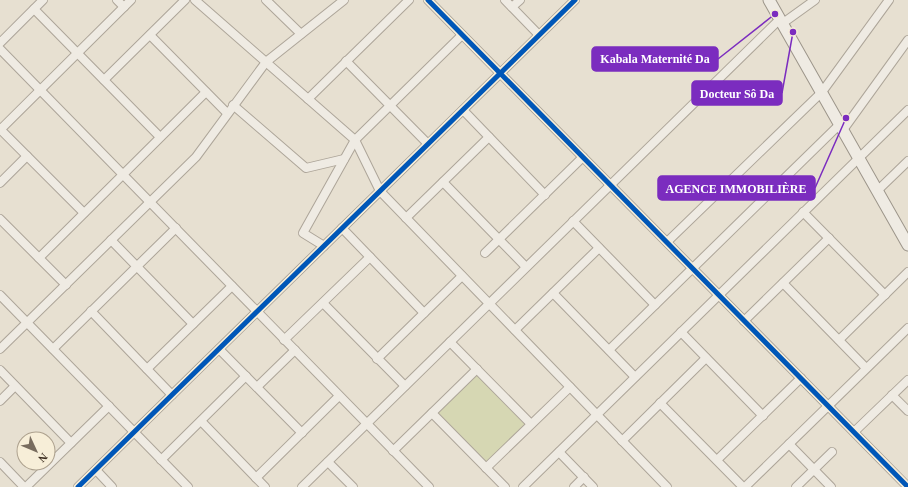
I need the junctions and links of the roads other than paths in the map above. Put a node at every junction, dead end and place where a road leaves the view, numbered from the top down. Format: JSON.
{"nodes":[{"id":1,"x":43,"y":0,"type":"edge"},
{"id":2,"x":117,"y":0,"type":"edge"},
{"id":3,"x":131,"y":0,"type":"edge"},
{"id":4,"x":185,"y":0,"type":"edge"},
{"id":5,"x":195,"y":0,"type":"edge"},
{"id":6,"x":266,"y":0,"type":"edge"},
{"id":7,"x":344,"y":0,"type":"edge"},
{"id":8,"x":409,"y":0,"type":"edge"},
{"id":9,"x":428,"y":0,"type":"edge"},
{"id":10,"x":505,"y":0,"type":"edge"},
{"id":11,"x":520,"y":0,"type":"edge"},
{"id":12,"x":575,"y":0,"type":"edge"},
{"id":13,"x":769,"y":0,"type":"edge"},
{"id":14,"x":815,"y":0,"type":"edge"},
{"id":15,"x":889,"y":0,"type":"edge"},
{"id":16,"x":124,"y":7,"type":"junction"},
{"id":17,"x":512,"y":7,"type":"junction"},
{"id":18,"x":34,"y":9,"type":"junction"},
{"id":19,"x":782,"y":21,"type":"junction"},
{"id":20,"x":301,"y":34,"type":"junction"},
{"id":21,"x":150,"y":35,"type":"junction"},
{"id":22,"x":462,"y":35,"type":"junction"},
{"id":23,"x":540,"y":35,"type":"junction"},
{"id":24,"x":908,"y":40,"type":"edge"},
{"id":25,"x":0,"y":43,"type":"edge"},
{"id":26,"x":0,"y":49,"type":"edge"},
{"id":27,"x":77,"y":53,"type":"junction"},
{"id":28,"x":346,"y":61,"type":"junction"},
{"id":29,"x":266,"y":62,"type":"junction"},
{"id":30,"x":500,"y":73,"type":"junction"},
{"id":31,"x":104,"y":80,"type":"junction"},
{"id":32,"x":40,"y":90,"type":"junction"},
{"id":33,"x":206,"y":92,"type":"junction"},
{"id":34,"x":822,"y":92,"type":"junction"},
{"id":35,"x":308,"y":99,"type":"junction"},
{"id":36,"x":234,"y":105,"type":"junction"},
{"id":37,"x":390,"y":106,"type":"junction"},
{"id":38,"x":463,"y":110,"type":"junction"},
{"id":39,"x":908,"y":110,"type":"edge"},
{"id":40,"x":227,"y":113,"type":"junction"},
{"id":41,"x":841,"y":127,"type":"junction"},
{"id":42,"x":0,"y":129,"type":"edge"},
{"id":43,"x":160,"y":137,"type":"junction"},
{"id":44,"x":489,"y":137,"type":"junction"},
{"id":45,"x":355,"y":140,"type":"junction"},
{"id":46,"x":428,"y":144,"type":"junction"},
{"id":47,"x":27,"y":156,"type":"junction"},
{"id":48,"x":583,"y":157,"type":"junction"},
{"id":49,"x":858,"y":158,"type":"junction"},
{"id":50,"x":344,"y":159,"type":"junction"},
{"id":51,"x":908,"y":161,"type":"edge"},
{"id":52,"x":123,"y":174,"type":"junction"},
{"id":53,"x":443,"y":182,"type":"junction"},
{"id":54,"x":0,"y":184,"type":"edge"},
{"id":55,"x":610,"y":185,"type":"junction"},
{"id":56,"x":380,"y":191,"type":"junction"},
{"id":57,"x":877,"y":191,"type":"junction"},
{"id":58,"x":545,"y":195,"type":"junction"},
{"id":59,"x":150,"y":202,"type":"junction"},
{"id":60,"x":804,"y":212,"type":"junction"},
{"id":61,"x":84,"y":213,"type":"junction"},
{"id":62,"x":406,"y":218,"type":"junction"},
{"id":63,"x":0,"y":219,"type":"edge"},
{"id":64,"x":573,"y":221,"type":"junction"},
{"id":65,"x":176,"y":228,"type":"junction"},
{"id":66,"x":342,"y":228,"type":"junction"},
{"id":67,"x":829,"y":238,"type":"junction"},
{"id":68,"x":499,"y":239,"type":"junction"},
{"id":69,"x":111,"y":240,"type":"junction"},
{"id":70,"x":667,"y":242,"type":"junction"},
{"id":71,"x":908,"y":245,"type":"edge"},
{"id":72,"x":324,"y":246,"type":"junction"},
{"id":73,"x":599,"y":248,"type":"junction"},
{"id":74,"x":485,"y":253,"type":"dead end"},
{"id":75,"x":370,"y":257,"type":"junction"},
{"id":76,"x":39,"y":258,"type":"junction"},
{"id":77,"x":137,"y":266,"type":"junction"},
{"id":78,"x":526,"y":267,"type":"junction"},
{"id":79,"x":692,"y":268,"type":"junction"},
{"id":80,"x":908,"y":272,"type":"edge"},
{"id":81,"x":462,"y":276,"type":"junction"},
{"id":82,"x":783,"y":283,"type":"junction"},
{"id":83,"x":66,"y":285,"type":"junction"},
{"id":84,"x":232,"y":286,"type":"junction"},
{"id":85,"x":553,"y":293,"type":"junction"},
{"id":86,"x":0,"y":295,"type":"edge"},
{"id":87,"x":719,"y":295,"type":"junction"},
{"id":88,"x":885,"y":295,"type":"junction"},
{"id":89,"x":323,"y":303,"type":"junction"},
{"id":90,"x":489,"y":304,"type":"junction"},
{"id":91,"x":655,"y":305,"type":"junction"},
{"id":92,"x":91,"y":311,"type":"junction"},
{"id":93,"x":257,"y":312,"type":"junction"},
{"id":94,"x":424,"y":313,"type":"junction"},
{"id":95,"x":744,"y":321,"type":"junction"},
{"id":96,"x":27,"y":322,"type":"junction"},
{"id":97,"x":193,"y":324,"type":"junction"},
{"id":98,"x":908,"y":328,"type":"edge"},
{"id":99,"x":515,"y":330,"type":"junction"},
{"id":100,"x":681,"y":332,"type":"junction"},
{"id":101,"x":284,"y":340,"type":"junction"},
{"id":102,"x":839,"y":340,"type":"junction"},
{"id":103,"x":450,"y":342,"type":"junction"},
{"id":104,"x":0,"y":349,"type":"edge"},
{"id":105,"x":53,"y":349,"type":"junction"},
{"id":106,"x":219,"y":349,"type":"junction"},
{"id":107,"x":295,"y":350,"type":"junction"},
{"id":108,"x":609,"y":350,"type":"junction"},
{"id":109,"x":706,"y":358,"type":"junction"},
{"id":110,"x":378,"y":359,"type":"junction"},
{"id":111,"x":866,"y":368,"type":"junction"},
{"id":112,"x":148,"y":369,"type":"junction"},
{"id":113,"x":477,"y":369,"type":"junction"},
{"id":114,"x":0,"y":370,"type":"edge"},
{"id":115,"x":246,"y":376,"type":"junction"},
{"id":116,"x":635,"y":377,"type":"junction"},
{"id":117,"x":801,"y":378,"type":"junction"},
{"id":118,"x":908,"y":380,"type":"edge"},
{"id":119,"x":15,"y":386,"type":"junction"},
{"id":120,"x":405,"y":386,"type":"junction"},
{"id":121,"x":257,"y":387,"type":"junction"},
{"id":122,"x":570,"y":387,"type":"junction"},
{"id":123,"x":172,"y":395,"type":"junction"},
{"id":124,"x":892,"y":395,"type":"junction"},
{"id":125,"x":339,"y":396,"type":"junction"},
{"id":126,"x":0,"y":401,"type":"edge"},
{"id":127,"x":660,"y":403,"type":"junction"},
{"id":128,"x":109,"y":406,"type":"junction"},
{"id":129,"x":828,"y":406,"type":"junction"},
{"id":130,"x":908,"y":411,"type":"edge"},
{"id":131,"x":432,"y":413,"type":"junction"},
{"id":132,"x":596,"y":415,"type":"junction"},
{"id":133,"x":763,"y":416,"type":"junction"},
{"id":134,"x":200,"y":421,"type":"junction"},
{"id":135,"x":367,"y":424,"type":"junction"},
{"id":136,"x":531,"y":424,"type":"junction"},
{"id":137,"x":134,"y":432,"type":"junction"},
{"id":138,"x":854,"y":432,"type":"junction"},
{"id":139,"x":302,"y":433,"type":"junction"},
{"id":140,"x":622,"y":440,"type":"junction"},
{"id":141,"x":71,"y":443,"type":"junction"},
{"id":142,"x":789,"y":444,"type":"junction"},
{"id":143,"x":393,"y":451,"type":"junction"},
{"id":144,"x":559,"y":452,"type":"junction"},
{"id":145,"x":832,"y":452,"type":"dead end"},
{"id":146,"x":161,"y":460,"type":"junction"},
{"id":147,"x":717,"y":460,"type":"junction"},
{"id":148,"x":0,"y":462,"type":"edge"},
{"id":149,"x":328,"y":462,"type":"junction"},
{"id":150,"x":486,"y":468,"type":"junction"},
{"id":151,"x":96,"y":470,"type":"junction"},
{"id":152,"x":814,"y":470,"type":"junction"},
{"id":153,"x":584,"y":477,"type":"junction"},
{"id":154,"x":256,"y":478,"type":"junction"},
{"id":155,"x":26,"y":487,"type":"edge"},
{"id":156,"x":78,"y":487,"type":"edge"},
{"id":157,"x":112,"y":487,"type":"edge"},
{"id":158,"x":188,"y":487,"type":"edge"},
{"id":159,"x":265,"y":487,"type":"edge"},
{"id":160,"x":302,"y":487,"type":"edge"},
{"id":161,"x":352,"y":487,"type":"edge"},
{"id":162,"x":429,"y":487,"type":"edge"},
{"id":163,"x":504,"y":487,"type":"edge"},
{"id":164,"x":523,"y":487,"type":"edge"},
{"id":165,"x":574,"y":487,"type":"edge"},
{"id":166,"x":593,"y":487,"type":"edge"},
{"id":167,"x":667,"y":487,"type":"edge"},
{"id":168,"x":744,"y":487,"type":"edge"},
{"id":169,"x":796,"y":487,"type":"edge"},
{"id":170,"x":831,"y":487,"type":"edge"},
{"id":171,"x":908,"y":487,"type":"edge"}],
"edges":[{"from":1,"to":18,"type":"street"},
{"from":2,"to":16,"type":"street"},
{"from":3,"to":16,"type":"street"},
{"from":4,"to":21,"type":"street"},
{"from":5,"to":29,"type":"street"},
{"from":6,"to":20,"type":"street"},
{"from":7,"to":20,"type":"street"},
{"from":8,"to":28,"type":"street"},
{"from":9,"to":22,"type":"street"},
{"from":10,"to":17,"type":"street"},
{"from":11,"to":17,"type":"street"},
{"from":12,"to":23,"type":"street"},
{"from":13,"to":19,"type":"main road"},
{"from":14,"to":19,"type":"street"},
{"from":15,"to":34,"type":"street"},
{"from":16,"to":27,"type":"street"},
{"from":17,"to":23,"type":"street"},
{"from":18,"to":25,"type":"street"},
{"from":18,"to":27,"type":"street"},
{"from":19,"to":34,"type":"main road"},
{"from":19,"to":55,"type":"street"},
{"from":20,"to":29,"type":"street"},
{"from":21,"to":31,"type":"street"},
{"from":21,"to":33,"type":"street"},
{"from":22,"to":30,"type":"street"},
{"from":22,"to":37,"type":"street"},
{"from":23,"to":30,"type":"street"},
{"from":24,"to":41,"type":"street"},
{"from":26,"to":32,"type":"street"},
{"from":27,"to":31,"type":"street"},
{"from":27,"to":32,"type":"street"},
{"from":28,"to":35,"type":"street"},
{"from":28,"to":37,"type":"street"},
{"from":29,"to":35,"type":"street"},
{"from":29,"to":36,"type":"street"},
{"from":30,"to":38,"type":"street"},
{"from":30,"to":48,"type":"street"},
{"from":31,"to":43,"type":"street"},
{"from":32,"to":42,"type":"street"},
{"from":32,"to":52,"type":"street"},
{"from":33,"to":40,"type":"street"},
{"from":33,"to":43,"type":"street"},
{"from":34,"to":41,"type":"main road"},
{"from":34,"to":70,"type":"street"},
{"from":35,"to":45,"type":"street"},
{"from":36,"to":40,"type":"street"},
{"from":36,"to":50,"type":"street"},
{"from":37,"to":45,"type":"street"},
{"from":37,"to":46,"type":"street"},
{"from":38,"to":44,"type":"street"},
{"from":38,"to":46,"type":"street"},
{"from":39,"to":49,"type":"street"},
{"from":40,"to":59,"type":"street"},
{"from":41,"to":49,"type":"main road"},
{"from":41,"to":79,"type":"street"},
{"from":42,"to":47,"type":"street"},
{"from":43,"to":52,"type":"street"},
{"from":44,"to":53,"type":"street"},
{"from":44,"to":58,"type":"street"},
{"from":45,"to":50,"type":"street"},
{"from":45,"to":56,"type":"street"},
{"from":46,"to":56,"type":"street"},
{"from":47,"to":54,"type":"street"},
{"from":47,"to":61,"type":"street"},
{"from":48,"to":55,"type":"street"},
{"from":48,"to":58,"type":"street"},
{"from":49,"to":57,"type":"main road"},
{"from":49,"to":60,"type":"street"},
{"from":50,"to":72,"type":"street"},
{"from":51,"to":57,"type":"street"},
{"from":52,"to":59,"type":"street"},
{"from":52,"to":61,"type":"street"},
{"from":53,"to":62,"type":"street"},
{"from":53,"to":68,"type":"street"},
{"from":55,"to":64,"type":"street"},
{"from":55,"to":70,"type":"street"},
{"from":56,"to":62,"type":"street"},
{"from":56,"to":66,"type":"street"},
{"from":57,"to":71,"type":"main road"},
{"from":58,"to":68,"type":"street"},
{"from":59,"to":65,"type":"street"},
{"from":59,"to":69,"type":"street"},
{"from":60,"to":67,"type":"street"},
{"from":60,"to":87,"type":"street"},
{"from":61,"to":76,"type":"street"},
{"from":62,"to":81,"type":"street"},
{"from":63,"to":76,"type":"street"},
{"from":64,"to":73,"type":"street"},
{"from":64,"to":78,"type":"street"},
{"from":65,"to":77,"type":"street"},
{"from":65,"to":84,"type":"street"},
{"from":66,"to":72,"type":"street"},
{"from":66,"to":75,"type":"street"},
{"from":67,"to":82,"type":"street"},
{"from":67,"to":88,"type":"street"},
{"from":68,"to":74,"type":"street"},
{"from":68,"to":78,"type":"street"},
{"from":69,"to":77,"type":"street"},
{"from":69,"to":83,"type":"street"},
{"from":70,"to":79,"type":"street"},
{"from":72,"to":93,"type":"street"},
{"from":73,"to":85,"type":"street"},
{"from":73,"to":91,"type":"street"},
{"from":75,"to":89,"type":"street"},
{"from":75,"to":94,"type":"street"},
{"from":76,"to":83,"type":"street"},
{"from":77,"to":92,"type":"street"},
{"from":77,"to":97,"type":"street"},
{"from":78,"to":90,"type":"street"},
{"from":79,"to":87,"type":"street"},
{"from":79,"to":91,"type":"street"},
{"from":80,"to":88,"type":"street"},
{"from":81,"to":90,"type":"street"},
{"from":81,"to":94,"type":"street"},
{"from":82,"to":95,"type":"street"},
{"from":82,"to":102,"type":"street"},
{"from":83,"to":96,"type":"street"},
{"from":84,"to":93,"type":"street"},
{"from":84,"to":97,"type":"street"},
{"from":85,"to":99,"type":"street"},
{"from":85,"to":108,"type":"street"},
{"from":86,"to":96,"type":"street"},
{"from":87,"to":95,"type":"street"},
{"from":87,"to":100,"type":"street"},
{"from":88,"to":102,"type":"street"},
{"from":89,"to":101,"type":"street"},
{"from":89,"to":110,"type":"street"},
{"from":90,"to":99,"type":"street"},
{"from":90,"to":103,"type":"street"},
{"from":91,"to":108,"type":"street"},
{"from":92,"to":105,"type":"street"},
{"from":92,"to":112,"type":"street"},
{"from":93,"to":101,"type":"street"},
{"from":93,"to":106,"type":"street"},
{"from":94,"to":110,"type":"street"},
{"from":95,"to":117,"type":"street"},
{"from":96,"to":104,"type":"street"},
{"from":96,"to":105,"type":"street"},
{"from":97,"to":112,"type":"street"},
{"from":98,"to":111,"type":"street"},
{"from":99,"to":122,"type":"street"},
{"from":100,"to":109,"type":"street"},
{"from":100,"to":116,"type":"street"},
{"from":101,"to":107,"type":"street"},
{"from":102,"to":111,"type":"street"},
{"from":103,"to":113,"type":"street"},
{"from":103,"to":120,"type":"street"},
{"from":105,"to":128,"type":"street"},
{"from":106,"to":115,"type":"street"},
{"from":106,"to":123,"type":"street"},
{"from":107,"to":121,"type":"street"},
{"from":107,"to":125,"type":"street"},
{"from":108,"to":116,"type":"street"},
{"from":109,"to":127,"type":"street"},
{"from":109,"to":133,"type":"street"},
{"from":110,"to":120,"type":"street"},
{"from":111,"to":129,"type":"street"},
{"from":112,"to":123,"type":"street"},
{"from":113,"to":131,"type":"street"},
{"from":113,"to":136,"type":"street"},
{"from":114,"to":119,"type":"street"},
{"from":115,"to":121,"type":"street"},
{"from":115,"to":134,"type":"street"},
{"from":116,"to":132,"type":"street"},
{"from":117,"to":129,"type":"street"},
{"from":117,"to":133,"type":"street"},
{"from":118,"to":124,"type":"street"},
{"from":119,"to":126,"type":"street"},
{"from":119,"to":141,"type":"street"},
{"from":120,"to":135,"type":"street"},
{"from":121,"to":139,"type":"street"},
{"from":122,"to":132,"type":"street"},
{"from":122,"to":136,"type":"street"},
{"from":123,"to":137,"type":"street"},
{"from":124,"to":130,"type":"street"},
{"from":124,"to":138,"type":"street"},
{"from":125,"to":135,"type":"street"},
{"from":125,"to":139,"type":"street"},
{"from":127,"to":140,"type":"street"},
{"from":127,"to":147,"type":"street"},
{"from":128,"to":137,"type":"street"},
{"from":128,"to":141,"type":"street"},
{"from":129,"to":138,"type":"street"},
{"from":129,"to":142,"type":"street"},
{"from":131,"to":143,"type":"street"},
{"from":131,"to":150,"type":"street"},
{"from":132,"to":140,"type":"street"},
{"from":132,"to":144,"type":"street"},
{"from":133,"to":147,"type":"street"},
{"from":134,"to":146,"type":"street"},
{"from":134,"to":154,"type":"street"},
{"from":135,"to":143,"type":"street"},
{"from":135,"to":149,"type":"street"},
{"from":136,"to":150,"type":"street"},
{"from":137,"to":146,"type":"street"},
{"from":137,"to":151,"type":"street"},
{"from":138,"to":171,"type":"street"},
{"from":139,"to":154,"type":"street"},
{"from":140,"to":167,"type":"street"},
{"from":141,"to":155,"type":"street"},
{"from":142,"to":152,"type":"street"},
{"from":142,"to":168,"type":"street"},
{"from":143,"to":162,"type":"street"},
{"from":144,"to":153,"type":"street"},
{"from":144,"to":164,"type":"street"},
{"from":145,"to":152,"type":"street"},
{"from":146,"to":158,"type":"street"},
{"from":147,"to":168,"type":"street"},
{"from":148,"to":155,"type":"street"},
{"from":149,"to":160,"type":"street"},
{"from":149,"to":161,"type":"street"},
{"from":150,"to":163,"type":"street"},
{"from":151,"to":156,"type":"street"},
{"from":151,"to":157,"type":"street"},
{"from":152,"to":169,"type":"street"},
{"from":152,"to":170,"type":"street"},
{"from":153,"to":165,"type":"street"},
{"from":153,"to":166,"type":"street"},
{"from":154,"to":159,"type":"street"}]}
